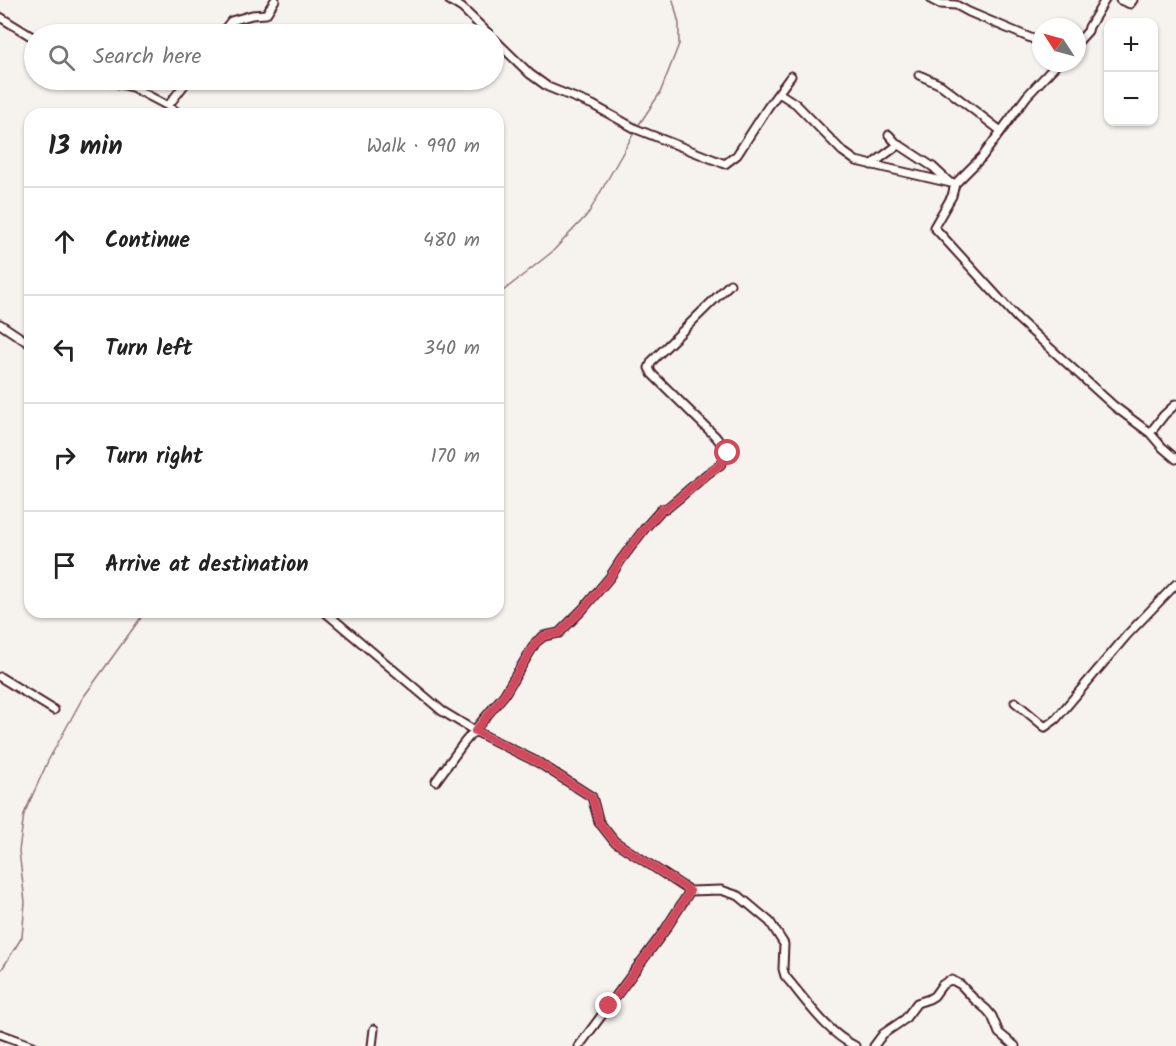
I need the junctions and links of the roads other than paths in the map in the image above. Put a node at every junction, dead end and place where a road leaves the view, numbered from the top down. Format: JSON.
{"nodes":[{"id":1,"x":275,"y":0,"type":"edge"},
{"id":2,"x":449,"y":0,"type":"edge"},
{"id":3,"x":932,"y":0,"type":"edge"},
{"id":4,"x":1105,"y":0,"type":"edge"},
{"id":5,"x":1120,"y":0,"type":"edge"},
{"id":6,"x":1133,"y":0,"type":"edge"},
{"id":7,"x":0,"y":17,"type":"edge"},
{"id":8,"x":229,"y":24,"type":"edge"},
{"id":9,"x":479,"y":24,"type":"edge"},
{"id":10,"x":24,"y":31,"type":"edge"},
{"id":11,"x":1086,"y":33,"type":"edge"},
{"id":12,"x":1032,"y":39,"type":"edge"},
{"id":13,"x":504,"y":49,"type":"edge"},
{"id":14,"x":1050,"y":72,"type":"edge"},
{"id":15,"x":919,"y":75,"type":"dead end"},
{"id":16,"x":791,"y":76,"type":"dead end"},
{"id":17,"x":138,"y":90,"type":"edge"},
{"id":18,"x":180,"y":90,"type":"edge"},
{"id":19,"x":779,"y":93,"type":"junction"},
{"id":20,"x":168,"y":106,"type":"junction"},
{"id":21,"x":171,"y":108,"type":"edge"},
{"id":22,"x":1000,"y":131,"type":"junction"},
{"id":23,"x":889,"y":135,"type":"dead end"},
{"id":24,"x":897,"y":145,"type":"junction"},
{"id":25,"x":871,"y":165,"type":"junction"},
{"id":26,"x":953,"y":184,"type":"junction"},
{"id":27,"x":730,"y":284,"type":"dead end"},
{"id":28,"x":0,"y":324,"type":"edge"},
{"id":29,"x":24,"y":340,"type":"edge"},
{"id":30,"x":1176,"y":404,"type":"edge"},
{"id":31,"x":1150,"y":434,"type":"junction"},
{"id":32,"x":1176,"y":459,"type":"edge"},
{"id":33,"x":1176,"y":584,"type":"edge"},
{"id":34,"x":332,"y":618,"type":"edge"},
{"id":35,"x":0,"y":676,"type":"edge"},
{"id":36,"x":1015,"y":702,"type":"dead end"},
{"id":37,"x":54,"y":710,"type":"dead end"},
{"id":38,"x":475,"y":731,"type":"junction"},
{"id":39,"x":436,"y":781,"type":"dead end"},
{"id":40,"x":690,"y":891,"type":"junction"},
{"id":41,"x":374,"y":1029,"type":"dead end"},
{"id":42,"x":0,"y":1034,"type":"edge"},
{"id":43,"x":33,"y":1046,"type":"edge"},
{"id":44,"x":372,"y":1046,"type":"edge"},
{"id":45,"x":579,"y":1046,"type":"edge"},
{"id":46,"x":855,"y":1046,"type":"edge"},
{"id":47,"x":874,"y":1046,"type":"edge"},
{"id":48,"x":1015,"y":1046,"type":"edge"}],
"edges":[{"from":1,"to":8,"type":"street"},
{"from":2,"to":9,"type":"street"},
{"from":3,"to":12,"type":"street"},
{"from":4,"to":11,"type":"street"},
{"from":5,"to":6,"type":"street"},
{"from":7,"to":10,"type":"street"},
{"from":13,"to":19,"type":"street"},
{"from":14,"to":22,"type":"street"},
{"from":15,"to":22,"type":"street"},
{"from":16,"to":19,"type":"street"},
{"from":17,"to":20,"type":"street"},
{"from":18,"to":20,"type":"street"},
{"from":19,"to":25,"type":"street"},
{"from":20,"to":21,"type":"street"},
{"from":22,"to":26,"type":"street"},
{"from":23,"to":24,"type":"street"},
{"from":24,"to":25,"type":"street"},
{"from":24,"to":26,"type":"street"},
{"from":25,"to":26,"type":"street"},
{"from":26,"to":31,"type":"street"},
{"from":27,"to":38,"type":"street"},
{"from":28,"to":29,"type":"street"},
{"from":30,"to":31,"type":"street"},
{"from":31,"to":32,"type":"street"},
{"from":33,"to":36,"type":"street"},
{"from":34,"to":38,"type":"street"},
{"from":35,"to":37,"type":"street"},
{"from":38,"to":39,"type":"street"},
{"from":38,"to":40,"type":"street"},
{"from":40,"to":45,"type":"street"},
{"from":40,"to":46,"type":"street"},
{"from":41,"to":44,"type":"street"},
{"from":42,"to":43,"type":"street"},
{"from":47,"to":48,"type":"street"}]}
